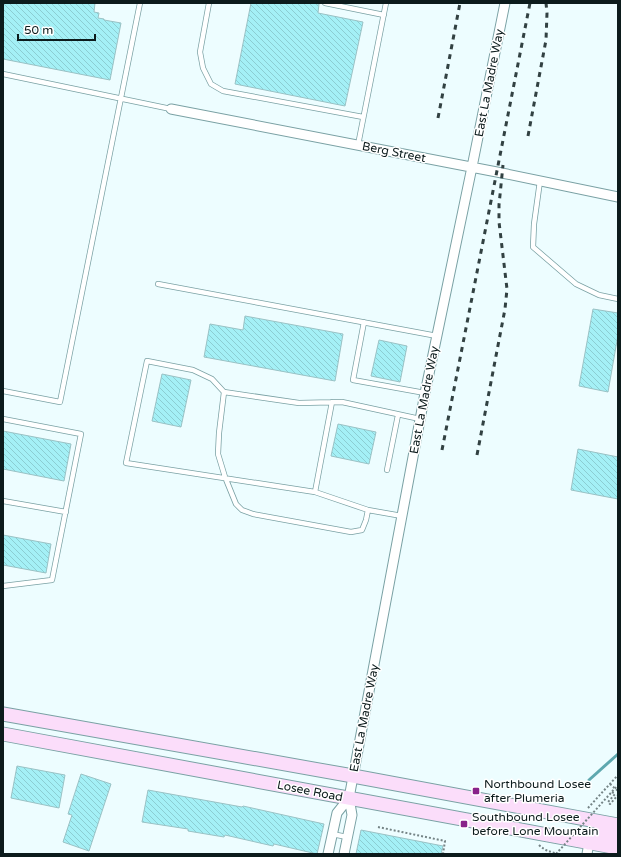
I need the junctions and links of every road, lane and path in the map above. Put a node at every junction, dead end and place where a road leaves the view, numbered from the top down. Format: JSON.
{"nodes":[{"id":1,"x":140,"y":3,"type":"edge"},
{"id":2,"x":209,"y":3,"type":"edge"},
{"id":3,"x":325,"y":3,"type":"edge"},
{"id":4,"x":386,"y":3,"type":"edge"},
{"id":5,"x":505,"y":3,"type":"edge"},
{"id":6,"x":384,"y":15,"type":"junction"},
{"id":7,"x":3,"y":74,"type":"edge"},
{"id":8,"x":121,"y":99,"type":"junction"},
{"id":9,"x":171,"y":109,"type":"joint"},
{"id":10,"x":364,"y":117,"type":"junction"},
{"id":11,"x":358,"y":145,"type":"junction"},
{"id":12,"x":472,"y":167,"type":"junction"},
{"id":13,"x":540,"y":181,"type":"junction"},
{"id":14,"x":618,"y":197,"type":"edge"},
{"id":15,"x":158,"y":284,"type":"dead end"},
{"id":16,"x":618,"y":299,"type":"edge"},
{"id":17,"x":364,"y":322,"type":"junction"},
{"id":18,"x":437,"y":336,"type":"junction"},
{"id":19,"x":3,"y":391,"type":"edge"},
{"id":20,"x":224,"y":392,"type":"junction"},
{"id":21,"x":425,"y":393,"type":"junction"},
{"id":22,"x":332,"y":402,"type":"junction"},
{"id":23,"x":398,"y":415,"type":"junction"},
{"id":24,"x":3,"y":419,"type":"edge"},
{"id":25,"x":420,"y":420,"type":"junction"},
{"id":26,"x":387,"y":470,"type":"dead end"},
{"id":27,"x":225,"y":477,"type":"junction"},
{"id":28,"x":315,"y":492,"type":"junction"},
{"id":29,"x":3,"y":501,"type":"edge"},
{"id":30,"x":368,"y":510,"type":"junction"},
{"id":31,"x":66,"y":512,"type":"junction"},
{"id":32,"x":402,"y":516,"type":"junction"},
{"id":33,"x":3,"y":586,"type":"edge"},
{"id":34,"x":3,"y":714,"type":"edge"},
{"id":35,"x":3,"y":734,"type":"edge"},
{"id":36,"x":618,"y":775,"type":"edge"},
{"id":37,"x":353,"y":776,"type":"junction"},
{"id":38,"x":610,"y":784,"type":"junction"},
{"id":39,"x":618,"y":785,"type":"edge"},
{"id":40,"x":618,"y":791,"type":"edge"},
{"id":41,"x":612,"y":792,"type":"junction"},
{"id":42,"x":618,"y":795,"type":"edge"},
{"id":43,"x":349,"y":798,"type":"junction"},
{"id":44,"x":587,"y":808,"type":"dead end"},
{"id":45,"x":618,"y":825,"type":"edge"},
{"id":46,"x":378,"y":827,"type":"dead end"},
{"id":47,"x":332,"y":834,"type":"junction"},
{"id":48,"x":618,"y":836,"type":"edge"},
{"id":49,"x":347,"y":837,"type":"junction"},
{"id":50,"x":538,"y":844,"type":"dead end"},
{"id":51,"x":588,"y":848,"type":"edge"},
{"id":52,"x":618,"y":848,"type":"edge"},
{"id":53,"x":548,"y":851,"type":"junction"},
{"id":54,"x":328,"y":854,"type":"edge"},
{"id":55,"x":344,"y":854,"type":"edge"},
{"id":56,"x":443,"y":854,"type":"edge"},
{"id":57,"x":545,"y":854,"type":"edge"},
{"id":58,"x":556,"y":854,"type":"edge"},
{"id":59,"x":559,"y":854,"type":"edge"}],
"edges":[{"from":1,"to":8,"type":"lane"},
{"from":2,"to":10,"type":"lane"},
{"from":3,"to":6,"type":"lane"},
{"from":4,"to":6,"type":"lane"},
{"from":5,"to":12,"type":"street","name":"East La Madre Way"},
{"from":6,"to":10,"type":"lane"},
{"from":7,"to":8,"type":"lane"},
{"from":8,"to":9,"type":"lane"},
{"from":8,"to":19,"type":"lane"},
{"from":9,"to":11,"type":"street","name":"Berg Street"},
{"from":10,"to":11,"type":"lane"},
{"from":11,"to":12,"type":"street","name":"Berg Street"},
{"from":12,"to":13,"type":"street","name":"Berg Street"},
{"from":12,"to":18,"type":"street","name":"East La Madre Way"},
{"from":13,"to":14,"type":"street","name":"Berg Street"},
{"from":13,"to":16,"type":"lane"},
{"from":15,"to":17,"type":"lane"},
{"from":17,"to":18,"type":"lane"},
{"from":17,"to":21,"type":"lane"},
{"from":18,"to":21,"type":"street","name":"East La Madre Way"},
{"from":20,"to":22,"type":"lane"},
{"from":20,"to":27,"type":"lane"},
{"from":20,"to":27,"type":"lane"},
{"from":21,"to":25,"type":"street","name":"East La Madre Way"},
{"from":22,"to":23,"type":"lane"},
{"from":22,"to":28,"type":"lane"},
{"from":23,"to":25,"type":"lane"},
{"from":23,"to":26,"type":"lane"},
{"from":24,"to":31,"type":"lane"},
{"from":25,"to":32,"type":"street","name":"East La Madre Way"},
{"from":27,"to":28,"type":"lane"},
{"from":27,"to":30,"type":"lane"},
{"from":28,"to":30,"type":"lane"},
{"from":29,"to":31,"type":"lane"},
{"from":30,"to":32,"type":"lane"},
{"from":31,"to":33,"type":"lane"},
{"from":32,"to":37,"type":"street","name":"East La Madre Way"},
{"from":34,"to":37,"type":"main road","name":"Losee Road"},
{"from":35,"to":43,"type":"main road","name":"Losee Road"},
{"from":36,"to":38,"type":"path"},
{"from":37,"to":43,"type":"street","name":"East La Madre Way"},
{"from":37,"to":45,"type":"main road","name":"Losee Road"},
{"from":38,"to":40,"type":"path"},
{"from":38,"to":44,"type":"path"},
{"from":39,"to":41,"type":"path","bridge":true},
{"from":41,"to":42,"type":"path"},
{"from":41,"to":58,"type":"path","bridge":true},
{"from":43,"to":47,"type":"street"},
{"from":43,"to":49,"type":"street","name":"East La Madre Way"},
{"from":43,"to":51,"type":"main road","name":"Losee Road"},
{"from":46,"to":56,"type":"path"},
{"from":47,"to":49,"type":"lane"},
{"from":47,"to":54,"type":"street"},
{"from":48,"to":51,"type":"main road"},
{"from":49,"to":55,"type":"street","name":"East La Madre Way"},
{"from":50,"to":53,"type":"path"},
{"from":51,"to":52,"type":"main road","name":"Losee Road"},
{"from":53,"to":57,"type":"path"},
{"from":53,"to":59,"type":"path"}]}
